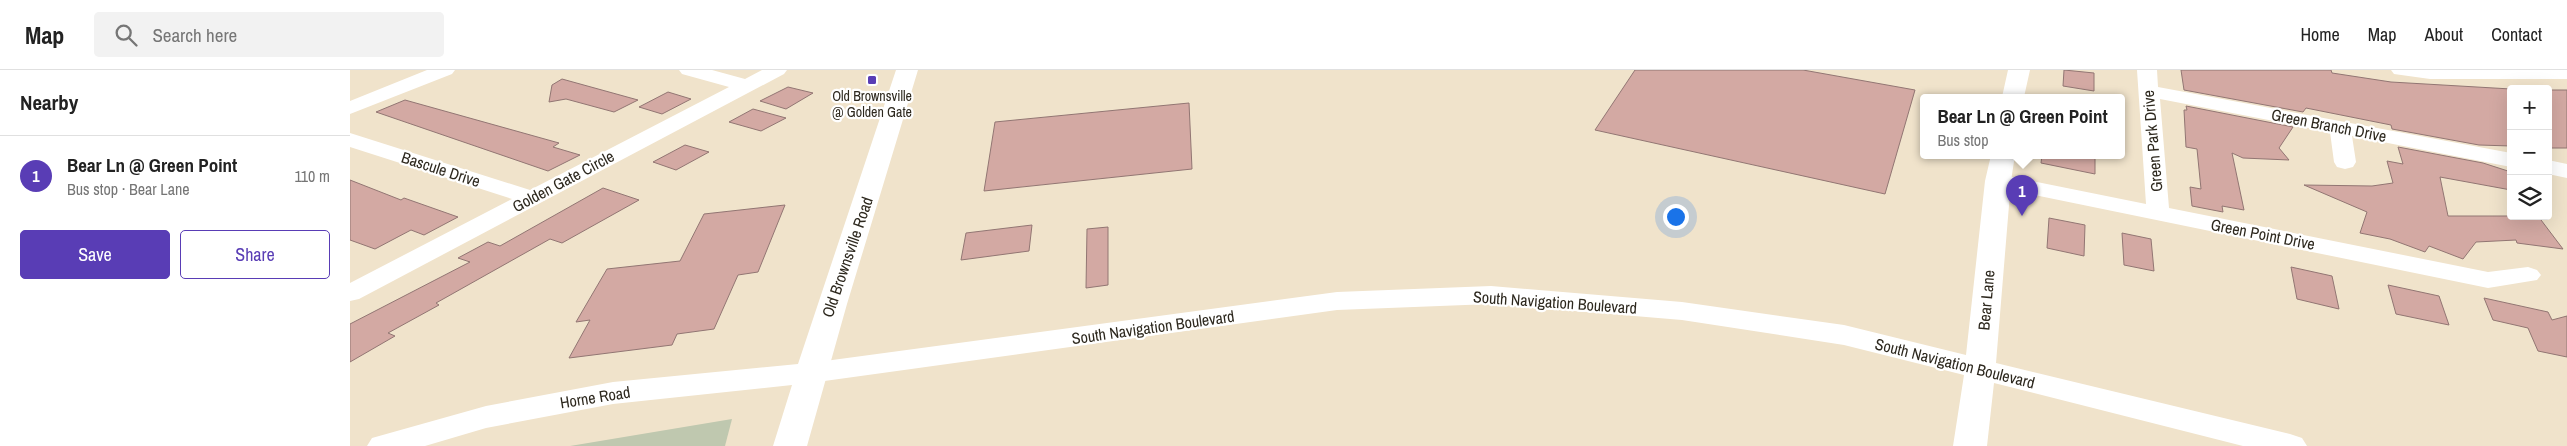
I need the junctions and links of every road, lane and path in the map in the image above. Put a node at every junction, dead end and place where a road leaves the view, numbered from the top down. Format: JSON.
{"nodes":[{"id":1,"x":445,"y":70,"type":"edge"},
{"id":2,"x":689,"y":70,"type":"edge"},
{"id":3,"x":777,"y":70,"type":"edge"},
{"id":4,"x":907,"y":70,"type":"edge"},
{"id":5,"x":2017,"y":70,"type":"edge"},
{"id":6,"x":2146,"y":70,"type":"edge"},
{"id":7,"x":2401,"y":70,"type":"edge"},
{"id":8,"x":2564,"y":74,"type":"dead end"},
{"id":9,"x":746,"y":85,"type":"junction"},
{"id":10,"x":2148,"y":91,"type":"junction"},
{"id":11,"x":2014,"y":94,"type":"edge"},
{"id":12,"x":350,"y":108,"type":"edge"},
{"id":13,"x":2340,"y":127,"type":"junction"},
{"id":14,"x":350,"y":140,"type":"edge"},
{"id":15,"x":2507,"y":159,"type":"edge"},
{"id":16,"x":2345,"y":162,"type":"dead end"},
{"id":17,"x":2000,"y":168,"type":"edge"},
{"id":18,"x":2552,"y":168,"type":"edge"},
{"id":19,"x":2567,"y":171,"type":"edge"},
{"id":20,"x":532,"y":198,"type":"junction"},
{"id":21,"x":2158,"y":213,"type":"junction"},
{"id":22,"x":2528,"y":275,"type":"dead end"},
{"id":23,"x":350,"y":293,"type":"edge"},
{"id":24,"x":1980,"y":370,"type":"junction"},
{"id":25,"x":810,"y":374,"type":"junction"},
{"id":26,"x":384,"y":446,"type":"edge"},
{"id":27,"x":790,"y":446,"type":"edge"},
{"id":28,"x":1970,"y":446,"type":"edge"},
{"id":29,"x":2290,"y":446,"type":"edge"}],
"edges":[{"from":1,"to":12,"type":"street"},
{"from":2,"to":9,"type":"street"},
{"from":3,"to":9,"type":"street","name":"Golden Gate Circle"},
{"from":4,"to":25,"type":"street","name":"Old Brownsville Road"},
{"from":5,"to":11,"type":"street"},
{"from":6,"to":10,"type":"street","name":"Green Park Drive"},
{"from":7,"to":8,"type":"street"},
{"from":9,"to":20,"type":"street","name":"Golden Gate Circle"},
{"from":10,"to":13,"type":"street","name":"Green Branch Drive"},
{"from":10,"to":21,"type":"street","name":"Green Park Drive"},
{"from":13,"to":15,"type":"street","name":"Green Branch Drive"},
{"from":13,"to":16,"type":"street"},
{"from":14,"to":20,"type":"street","name":"Bascule Drive"},
{"from":17,"to":21,"type":"street","name":"Green Point Drive"},
{"from":17,"to":24,"type":"street","name":"Bear Lane"},
{"from":18,"to":19,"type":"street"},
{"from":20,"to":23,"type":"street","name":"Golden Gate Circle"},
{"from":21,"to":22,"type":"street","name":"Green Point Drive"},
{"from":24,"to":25,"type":"street","name":"South Navigation Boulevard"},
{"from":24,"to":28,"type":"street","name":"Bear Lane"},
{"from":24,"to":29,"type":"street","name":"South Navigation Boulevard"},
{"from":25,"to":26,"type":"street","name":"Horne Road"},
{"from":25,"to":27,"type":"street","name":"Old Brownsville Road"}]}
